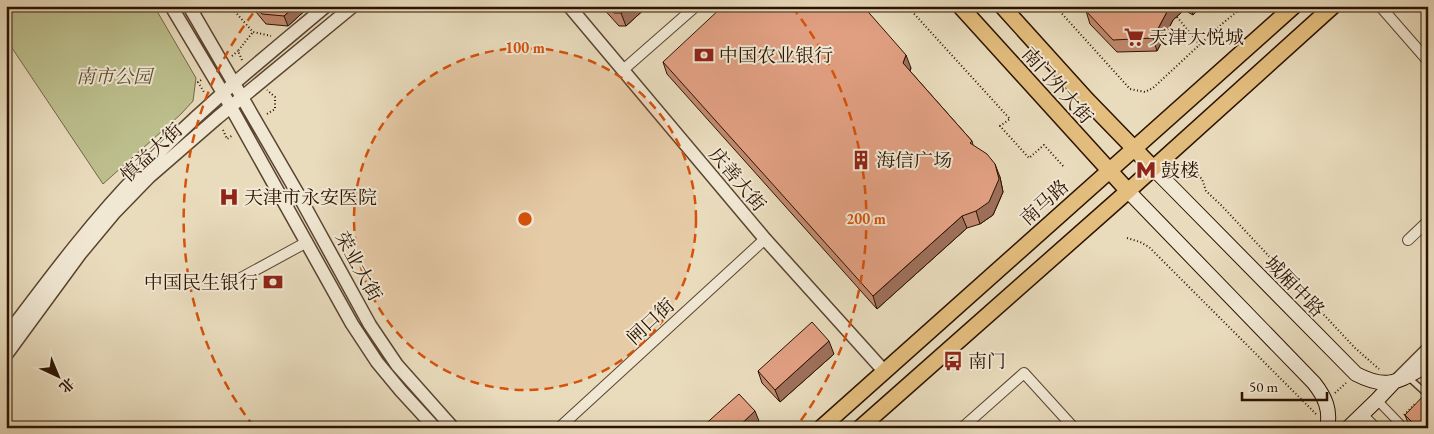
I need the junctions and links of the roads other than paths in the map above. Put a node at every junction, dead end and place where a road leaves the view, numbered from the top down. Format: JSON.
{"nodes":[{"id":1,"x":170,"y":6,"type":"edge"},
{"id":2,"x":189,"y":6,"type":"edge"},
{"id":3,"x":326,"y":6,"type":"edge"},
{"id":4,"x":353,"y":6,"type":"edge"},
{"id":5,"x":569,"y":6,"type":"edge"},
{"id":6,"x":696,"y":6,"type":"edge"},
{"id":7,"x":960,"y":6,"type":"edge"},
{"id":8,"x":1002,"y":6,"type":"edge"},
{"id":9,"x":1294,"y":6,"type":"edge"},
{"id":10,"x":1333,"y":6,"type":"edge"},
{"id":11,"x":1380,"y":6,"type":"edge"},
{"id":12,"x":1428,"y":61,"type":"edge"},
{"id":13,"x":623,"y":70,"type":"junction"},
{"id":14,"x":234,"y":83,"type":"junction"},
{"id":15,"x":223,"y":93,"type":"junction"},
{"id":16,"x":242,"y":98,"type":"junction"},
{"id":17,"x":231,"y":107,"type":"junction"},
{"id":18,"x":1134,"y":149,"type":"junction"},
{"id":19,"x":1153,"y":168,"type":"junction"},
{"id":20,"x":1110,"y":171,"type":"junction"},
{"id":21,"x":1128,"y":190,"type":"junction"},
{"id":22,"x":1428,"y":221,"type":"edge"},
{"id":23,"x":764,"y":239,"type":"junction"},
{"id":24,"x":1408,"y":240,"type":"dead end"},
{"id":25,"x":307,"y":242,"type":"junction"},
{"id":26,"x":241,"y":278,"type":"dead end"},
{"id":27,"x":6,"y":336,"type":"edge"},
{"id":28,"x":1428,"y":349,"type":"edge"},
{"id":29,"x":6,"y":355,"type":"edge"},
{"id":30,"x":1428,"y":365,"type":"edge"},
{"id":31,"x":884,"y":371,"type":"junction"},
{"id":32,"x":1407,"y":376,"type":"junction"},
{"id":33,"x":1393,"y":383,"type":"junction"},
{"id":34,"x":1427,"y":395,"type":"edge"},
{"id":35,"x":1377,"y":400,"type":"junction"},
{"id":36,"x":1363,"y":414,"type":"junction"},
{"id":37,"x":1323,"y":423,"type":"edge"},
{"id":38,"x":435,"y":428,"type":"edge"},
{"id":39,"x":453,"y":428,"type":"edge"},
{"id":40,"x":559,"y":428,"type":"edge"},
{"id":41,"x":821,"y":428,"type":"edge"},
{"id":42,"x":860,"y":428,"type":"edge"},
{"id":43,"x":962,"y":428,"type":"edge"},
{"id":44,"x":1074,"y":428,"type":"edge"},
{"id":45,"x":1348,"y":428,"type":"edge"},
{"id":46,"x":1376,"y":428,"type":"edge"},
{"id":47,"x":1404,"y":428,"type":"edge"}],
"edges":[{"from":1,"to":15,"type":"street","name":"荣业大街"},
{"from":2,"to":14,"type":"street","name":"荣业大街"},
{"from":3,"to":14,"type":"street","name":"慎益大街"},
{"from":4,"to":16,"type":"street","name":"慎益大街"},
{"from":5,"to":13,"type":"street","name":"庆善大街"},
{"from":6,"to":13,"type":"street"},
{"from":7,"to":20,"type":"main road","name":"南门外大街"},
{"from":8,"to":18,"type":"main road","name":"南门外大街"},
{"from":9,"to":18,"type":"main road","name":"南马路"},
{"from":10,"to":19,"type":"main road"},
{"from":11,"to":12,"type":"street"},
{"from":13,"to":23,"type":"street","name":"庆善大街"},
{"from":14,"to":15,"type":"street","name":"慎益大街"},
{"from":14,"to":16,"type":"street","name":"荣业大街"},
{"from":15,"to":17,"type":"street","name":"荣业大街"},
{"from":15,"to":27,"type":"street","name":"慎益大街"},
{"from":16,"to":17,"type":"street","name":"慎益大街"},
{"from":16,"to":39,"type":"street","name":"荣业大街"},
{"from":17,"to":25,"type":"street","name":"荣业大街"},
{"from":17,"to":29,"type":"street","name":"慎益大街"},
{"from":18,"to":19,"type":"main road","name":"南门外大街"},
{"from":18,"to":20,"type":"main road","name":"南马路"},
{"from":19,"to":21,"type":"main road"},
{"from":19,"to":33,"type":"main road","name":"城厢中路"},
{"from":20,"to":21,"type":"main road","name":"南门外大街"},
{"from":20,"to":31,"type":"main road","name":"南马路"},
{"from":21,"to":37,"type":"main road"},
{"from":21,"to":42,"type":"main road"},
{"from":22,"to":24,"type":"street"},
{"from":23,"to":31,"type":"street","name":"庆善大街"},
{"from":23,"to":40,"type":"street","name":"闸口街"},
{"from":25,"to":26,"type":"street"},
{"from":25,"to":38,"type":"street","name":"荣业大街"},
{"from":28,"to":33,"type":"street"},
{"from":30,"to":32,"type":"main road"},
{"from":31,"to":41,"type":"main road","name":"南马路"},
{"from":32,"to":33,"type":"main road"},
{"from":32,"to":34,"type":"lane"},
{"from":33,"to":35,"type":"main road"},
{"from":35,"to":36,"type":"main road"},
{"from":35,"to":47,"type":"street"},
{"from":36,"to":45,"type":"main road"},
{"from":36,"to":46,"type":"street"},
{"from":43,"to":44,"type":"street"}]}
